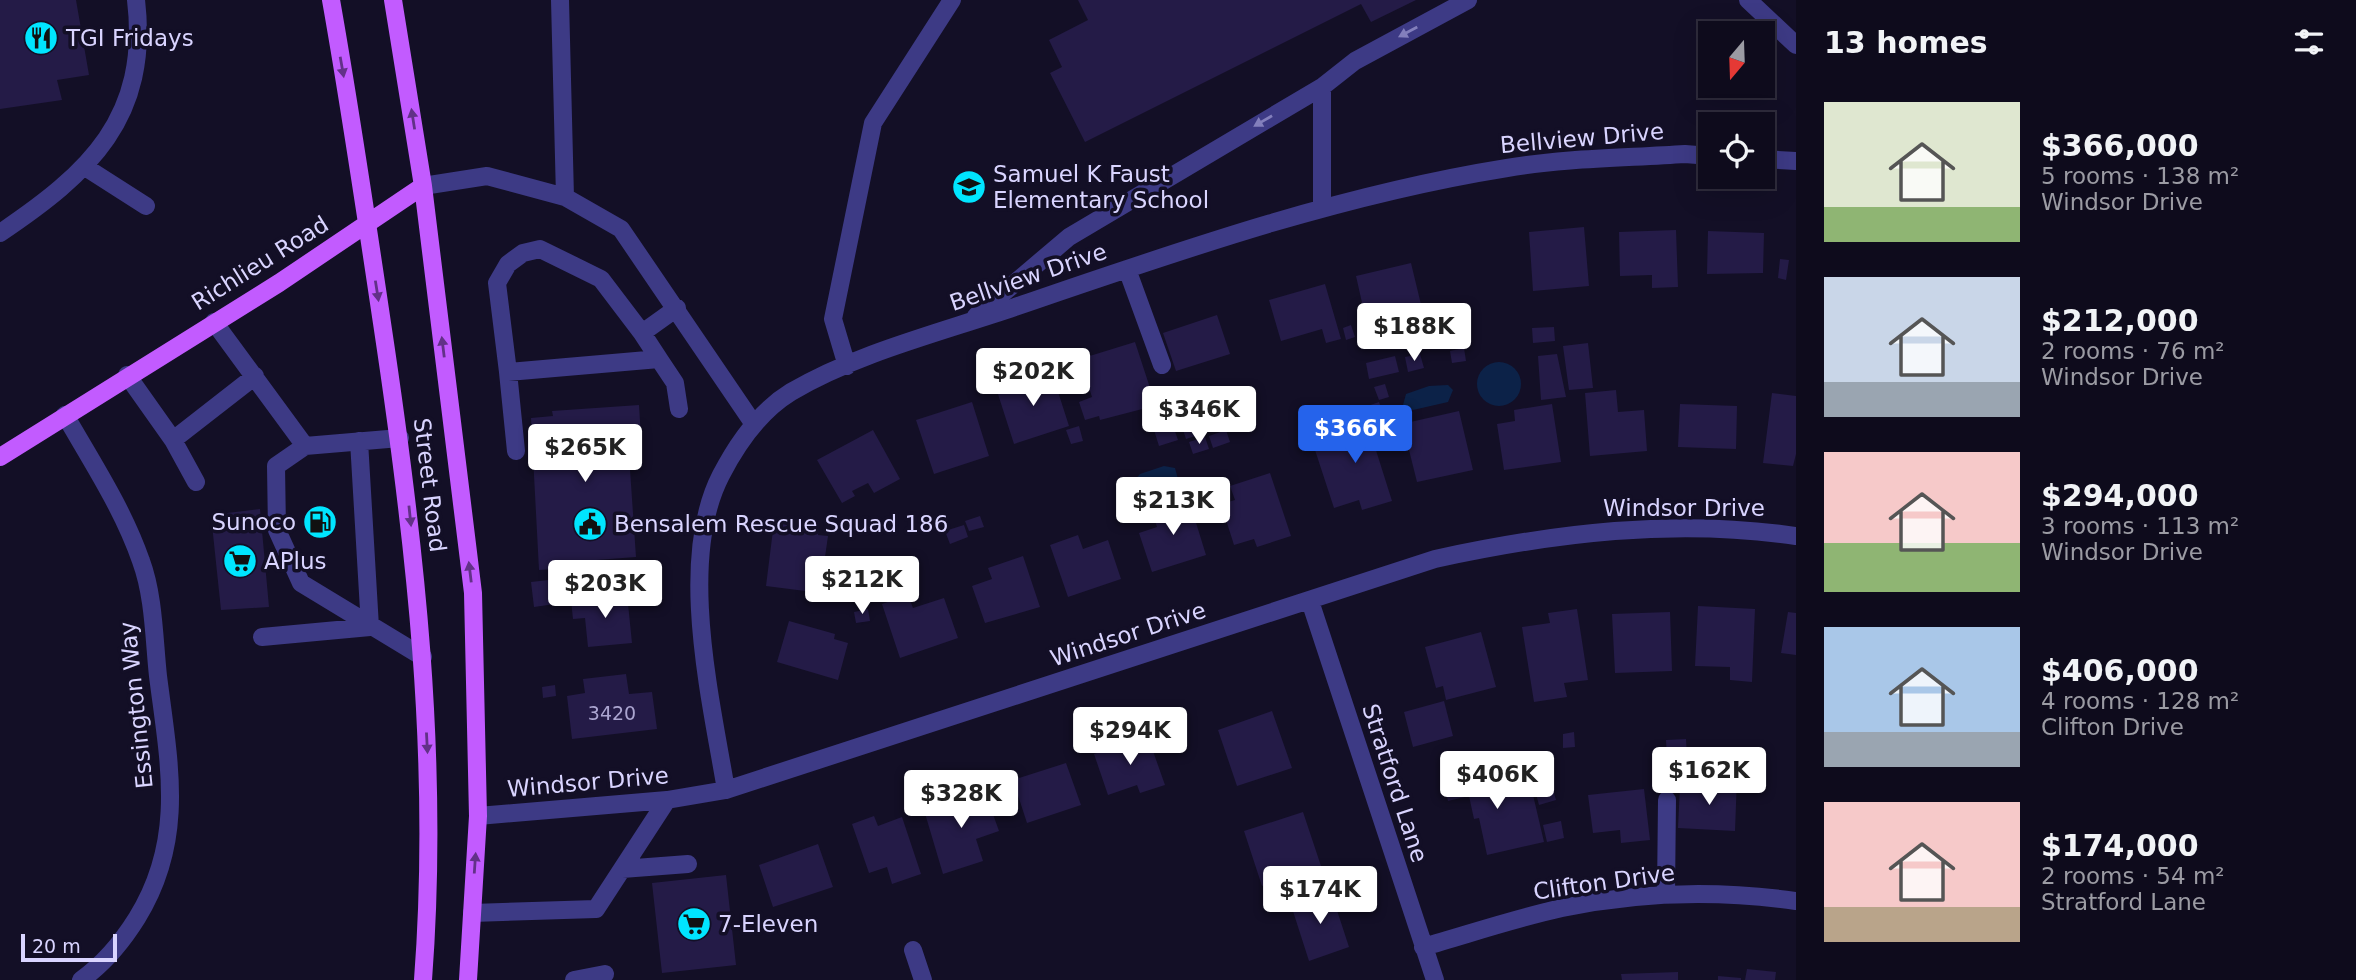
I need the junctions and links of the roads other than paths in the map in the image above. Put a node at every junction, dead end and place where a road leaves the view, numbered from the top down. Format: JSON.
{"nodes":[{"id":1,"x":136,"y":0,"type":"edge"},
{"id":2,"x":331,"y":0,"type":"edge"},
{"id":3,"x":393,"y":0,"type":"edge"},
{"id":4,"x":560,"y":0,"type":"edge"},
{"id":5,"x":952,"y":0,"type":"edge"},
{"id":6,"x":1468,"y":0,"type":"edge"},
{"id":7,"x":1748,"y":0,"type":"edge"},
{"id":8,"x":1796,"y":45,"type":"edge"},
{"id":9,"x":1322,"y":87,"type":"junction"},
{"id":10,"x":1698,"y":155,"type":"edge"},
{"id":11,"x":1775,"y":160,"type":"edge"},
{"id":12,"x":1796,"y":161,"type":"edge"},
{"id":13,"x":85,"y":167,"type":"junction"},
{"id":14,"x":423,"y":186,"type":"junction"},
{"id":15,"x":565,"y":197,"type":"junction"},
{"id":16,"x":146,"y":206,"type":"dead end"},
{"id":17,"x":1322,"y":207,"type":"junction"},
{"id":18,"x":367,"y":223,"type":"junction"},
{"id":19,"x":0,"y":233,"type":"edge"},
{"id":20,"x":1127,"y":269,"type":"junction"},
{"id":21,"x":677,"y":308,"type":"junction"},
{"id":22,"x":214,"y":322,"type":"junction"},
{"id":23,"x":968,"y":323,"type":"junction"},
{"id":24,"x":642,"y":333,"type":"junction"},
{"id":25,"x":659,"y":359,"type":"junction"},
{"id":26,"x":1162,"y":365,"type":"dead end"},
{"id":27,"x":847,"y":366,"type":"junction"},
{"id":28,"x":508,"y":372,"type":"junction"},
{"id":29,"x":127,"y":375,"type":"junction"},
{"id":30,"x":254,"y":376,"type":"junction"},
{"id":31,"x":679,"y":409,"type":"dead end"},
{"id":32,"x":65,"y":415,"type":"junction"},
{"id":33,"x":753,"y":423,"type":"junction"},
{"id":34,"x":400,"y":438,"type":"junction"},
{"id":35,"x":173,"y":440,"type":"junction"},
{"id":36,"x":359,"y":441,"type":"junction"},
{"id":37,"x":305,"y":446,"type":"junction"},
{"id":38,"x":516,"y":451,"type":"dead end"},
{"id":39,"x":0,"y":457,"type":"edge"},
{"id":40,"x":196,"y":482,"type":"dead end"},
{"id":41,"x":1796,"y":536,"type":"edge"},
{"id":42,"x":1310,"y":601,"type":"junction"},
{"id":43,"x":370,"y":627,"type":"junction"},
{"id":44,"x":262,"y":637,"type":"dead end"},
{"id":45,"x":423,"y":657,"type":"junction"},
{"id":46,"x":726,"y":790,"type":"junction"},
{"id":47,"x":667,"y":800,"type":"junction"},
{"id":48,"x":1667,"y":800,"type":"dead end"},
{"id":49,"x":478,"y":816,"type":"junction"},
{"id":50,"x":688,"y":864,"type":"dead end"},
{"id":51,"x":622,"y":869,"type":"junction"},
{"id":52,"x":1666,"y":893,"type":"junction"},
{"id":53,"x":1796,"y":901,"type":"edge"},
{"id":54,"x":472,"y":913,"type":"junction"},
{"id":55,"x":1423,"y":947,"type":"junction"},
{"id":56,"x":913,"y":950,"type":"dead end"},
{"id":57,"x":604,"y":974,"type":"dead end"},
{"id":58,"x":81,"y":980,"type":"edge"},
{"id":59,"x":423,"y":980,"type":"edge"},
{"id":60,"x":468,"y":980,"type":"edge"},
{"id":61,"x":574,"y":980,"type":"edge"},
{"id":62,"x":923,"y":980,"type":"edge"},
{"id":63,"x":1435,"y":980,"type":"edge"}],
"edges":[{"from":1,"to":13,"type":"street"},
{"from":2,"to":18,"type":"main road","name":"Street Road","one_way":true},
{"from":14,"to":3,"type":"main road","name":"Street Road","one_way":true},
{"from":4,"to":15,"type":"street"},
{"from":5,"to":27,"type":"street"},
{"from":6,"to":9,"type":"street","one_way":true},
{"from":7,"to":8,"type":"street"},
{"from":9,"to":17,"type":"street"},
{"from":9,"to":23,"type":"street","one_way":true},
{"from":10,"to":17,"type":"street","name":"Bellview Drive"},
{"from":11,"to":12,"type":"street"},
{"from":13,"to":16,"type":"street"},
{"from":13,"to":19,"type":"street"},
{"from":14,"to":15,"type":"street","name":"Richlieu Road"},
{"from":14,"to":18,"type":"main road","name":"Richlieu Road"},
{"from":49,"to":14,"type":"main road","name":"Street Road","one_way":true},
{"from":15,"to":21,"type":"street","name":"Richlieu Road"},
{"from":17,"to":20,"type":"street","name":"Bellview Drive"},
{"from":18,"to":22,"type":"main road","name":"Richlieu Road"},
{"from":18,"to":34,"type":"main road","name":"Street Road","one_way":true},
{"from":20,"to":23,"type":"street","name":"Bellview Drive"},
{"from":20,"to":26,"type":"street"},
{"from":21,"to":24,"type":"street"},
{"from":21,"to":33,"type":"street","name":"Richlieu Road"},
{"from":22,"to":29,"type":"main road","name":"Richlieu Road"},
{"from":22,"to":30,"type":"street"},
{"from":23,"to":27,"type":"street","name":"Bellview Drive"},
{"from":24,"to":25,"type":"street"},
{"from":24,"to":28,"type":"street"},
{"from":25,"to":28,"type":"street"},
{"from":25,"to":31,"type":"street"},
{"from":27,"to":33,"type":"street","name":"Bellview Drive"},
{"from":28,"to":38,"type":"street"},
{"from":29,"to":32,"type":"main road","name":"Richlieu Road"},
{"from":29,"to":35,"type":"street"},
{"from":30,"to":35,"type":"street"},
{"from":30,"to":37,"type":"street"},
{"from":32,"to":39,"type":"main road","name":"Richlieu Road"},
{"from":32,"to":58,"type":"street","name":"Essington Way"},
{"from":33,"to":46,"type":"street","name":"Bellview Drive"},
{"from":34,"to":36,"type":"street"},
{"from":34,"to":45,"type":"main road","name":"Street Road","one_way":true},
{"from":35,"to":40,"type":"street"},
{"from":36,"to":37,"type":"street"},
{"from":36,"to":43,"type":"street"},
{"from":37,"to":43,"type":"street"},
{"from":41,"to":42,"type":"street","name":"Windsor Drive"},
{"from":42,"to":46,"type":"street","name":"Windsor Drive"},
{"from":42,"to":55,"type":"street","name":"Stratford Lane"},
{"from":43,"to":44,"type":"street"},
{"from":43,"to":45,"type":"street"},
{"from":45,"to":59,"type":"main road","name":"Street Road","one_way":true},
{"from":46,"to":47,"type":"street","name":"Windsor Drive"},
{"from":47,"to":49,"type":"street","name":"Windsor Drive"},
{"from":47,"to":51,"type":"street"},
{"from":48,"to":52,"type":"street"},
{"from":54,"to":49,"type":"main road","name":"Street Road","one_way":true},
{"from":50,"to":51,"type":"street"},
{"from":51,"to":54,"type":"street"},
{"from":52,"to":53,"type":"street","name":"Clifton Drive"},
{"from":52,"to":55,"type":"street","name":"Clifton Drive"},
{"from":54,"to":60,"type":"main road","name":"Street Road"},
{"from":55,"to":63,"type":"street","name":"Stratford Lane"},
{"from":56,"to":62,"type":"street"},
{"from":57,"to":61,"type":"street"}]}
